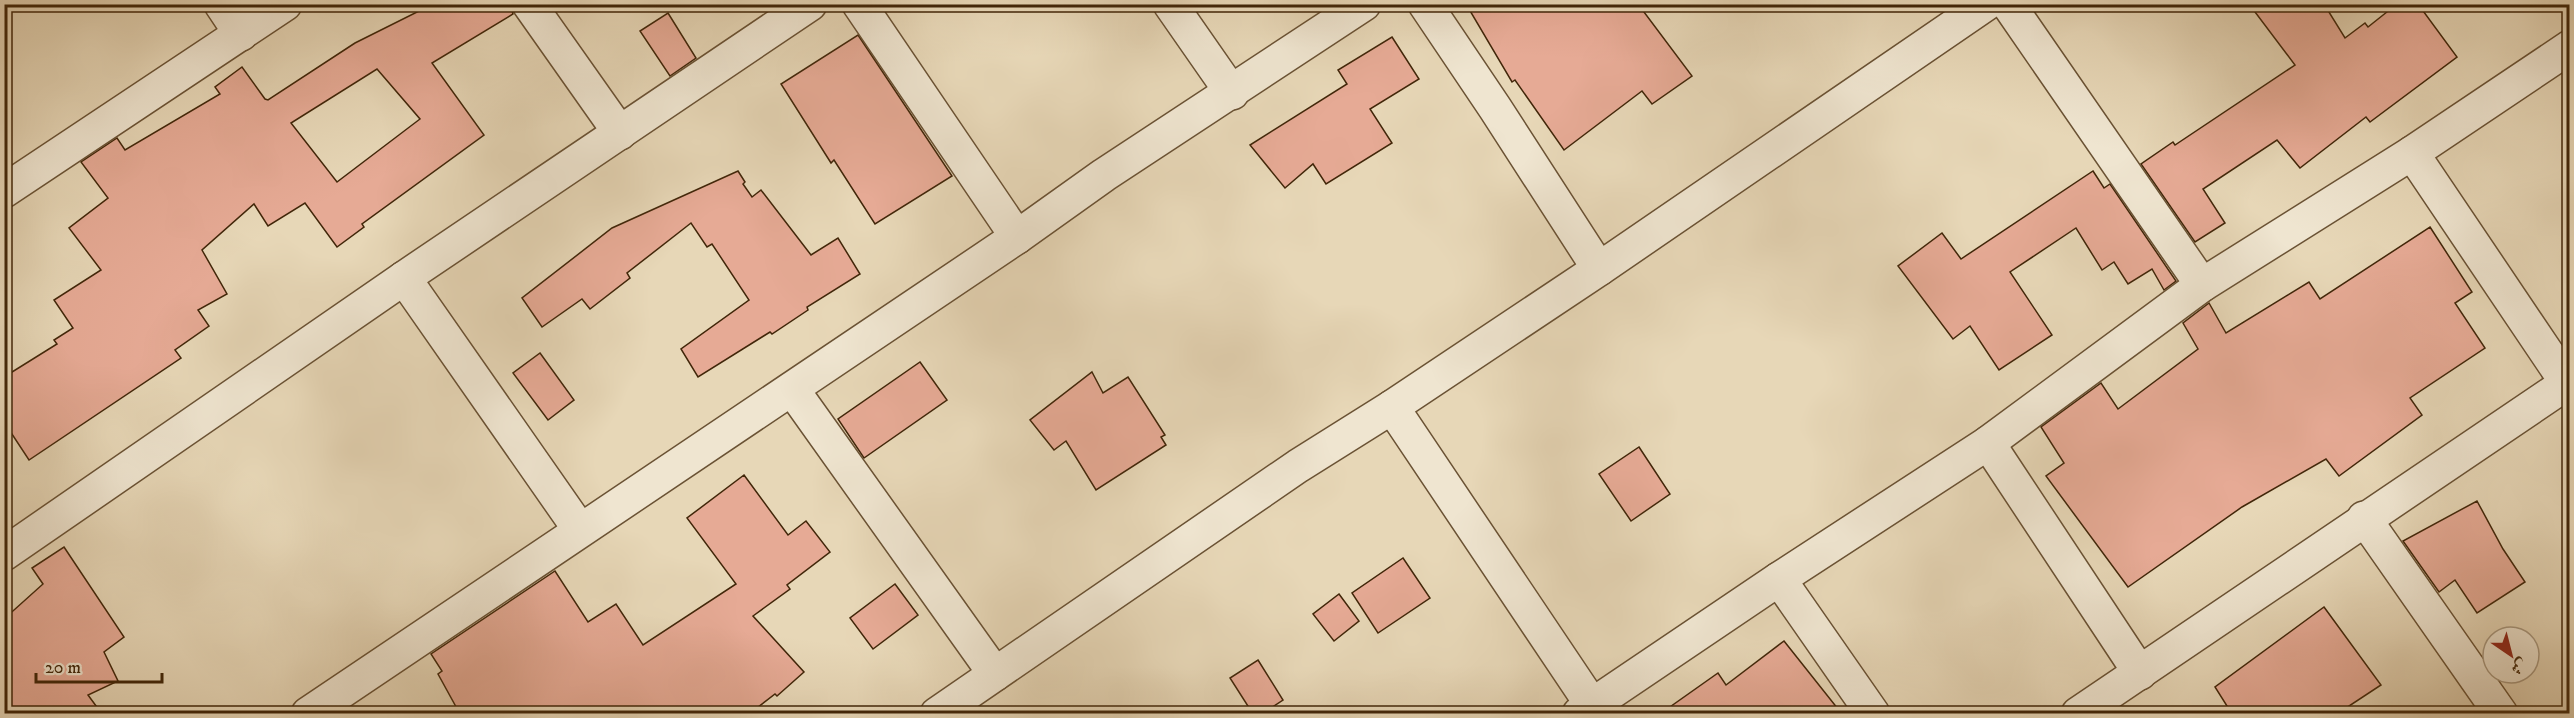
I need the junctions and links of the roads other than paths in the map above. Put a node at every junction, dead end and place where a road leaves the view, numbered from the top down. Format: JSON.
{"nodes":[{"id":1,"x":221,"y":4,"type":"edge"},
{"id":2,"x":285,"y":4,"type":"edge"},
{"id":3,"x":529,"y":4,"type":"edge"},
{"id":4,"x":810,"y":4,"type":"edge"},
{"id":5,"x":859,"y":4,"type":"edge"},
{"id":6,"x":1170,"y":4,"type":"edge"},
{"id":7,"x":1364,"y":4,"type":"edge"},
{"id":8,"x":1425,"y":4,"type":"edge"},
{"id":9,"x":1986,"y":4,"type":"edge"},
{"id":10,"x":2008,"y":4,"type":"edge"},
{"id":11,"x":241,"y":34,"type":"junction"},
{"id":12,"x":2570,"y":47,"type":"edge"},
{"id":13,"x":1232,"y":93,"type":"junction"},
{"id":14,"x":620,"y":133,"type":"junction"},
{"id":15,"x":2412,"y":153,"type":"junction"},
{"id":16,"x":4,"y":191,"type":"edge"},
{"id":17,"x":1017,"y":237,"type":"junction"},
{"id":18,"x":1599,"y":269,"type":"junction"},
{"id":19,"x":404,"y":278,"type":"junction"},
{"id":20,"x":2202,"y":285,"type":"junction"},
{"id":21,"x":2568,"y":382,"type":"edge"},
{"id":22,"x":792,"y":389,"type":"junction"},
{"id":23,"x":1392,"y":407,"type":"junction"},
{"id":24,"x":1988,"y":443,"type":"junction"},
{"id":25,"x":2364,"y":518,"type":"junction"},
{"id":26,"x":580,"y":530,"type":"junction"},
{"id":27,"x":4,"y":554,"type":"edge"},
{"id":28,"x":1779,"y":579,"type":"junction"},
{"id":29,"x":2140,"y":673,"type":"junction"},
{"id":30,"x":995,"y":674,"type":"junction"},
{"id":31,"x":1586,"y":709,"type":"edge"},
{"id":32,"x":308,"y":714,"type":"edge"},
{"id":33,"x":938,"y":714,"type":"edge"},
{"id":34,"x":1873,"y":714,"type":"edge"},
{"id":35,"x":2078,"y":714,"type":"edge"},
{"id":36,"x":2501,"y":714,"type":"edge"}],
"edges":[{"from":1,"to":11,"type":"street"},
{"from":2,"to":11,"type":"street"},
{"from":3,"to":14,"type":"street"},
{"from":4,"to":14,"type":"street"},
{"from":5,"to":17,"type":"street"},
{"from":6,"to":13,"type":"street"},
{"from":7,"to":13,"type":"street"},
{"from":8,"to":18,"type":"street"},
{"from":9,"to":18,"type":"street"},
{"from":10,"to":20,"type":"street"},
{"from":11,"to":16,"type":"street"},
{"from":12,"to":15,"type":"street"},
{"from":13,"to":17,"type":"street"},
{"from":14,"to":19,"type":"street"},
{"from":15,"to":20,"type":"street"},
{"from":15,"to":21,"type":"street"},
{"from":17,"to":22,"type":"street"},
{"from":18,"to":23,"type":"street"},
{"from":19,"to":26,"type":"street"},
{"from":19,"to":27,"type":"street"},
{"from":20,"to":24,"type":"street"},
{"from":21,"to":25,"type":"street"},
{"from":22,"to":26,"type":"street"},
{"from":22,"to":30,"type":"street"},
{"from":23,"to":30,"type":"street"},
{"from":23,"to":31,"type":"street"},
{"from":24,"to":28,"type":"street"},
{"from":24,"to":29,"type":"street"},
{"from":25,"to":29,"type":"street"},
{"from":25,"to":36,"type":"street"},
{"from":26,"to":32,"type":"street"},
{"from":28,"to":31,"type":"street"},
{"from":28,"to":34,"type":"street"},
{"from":29,"to":35,"type":"street"},
{"from":30,"to":33,"type":"street"}]}
